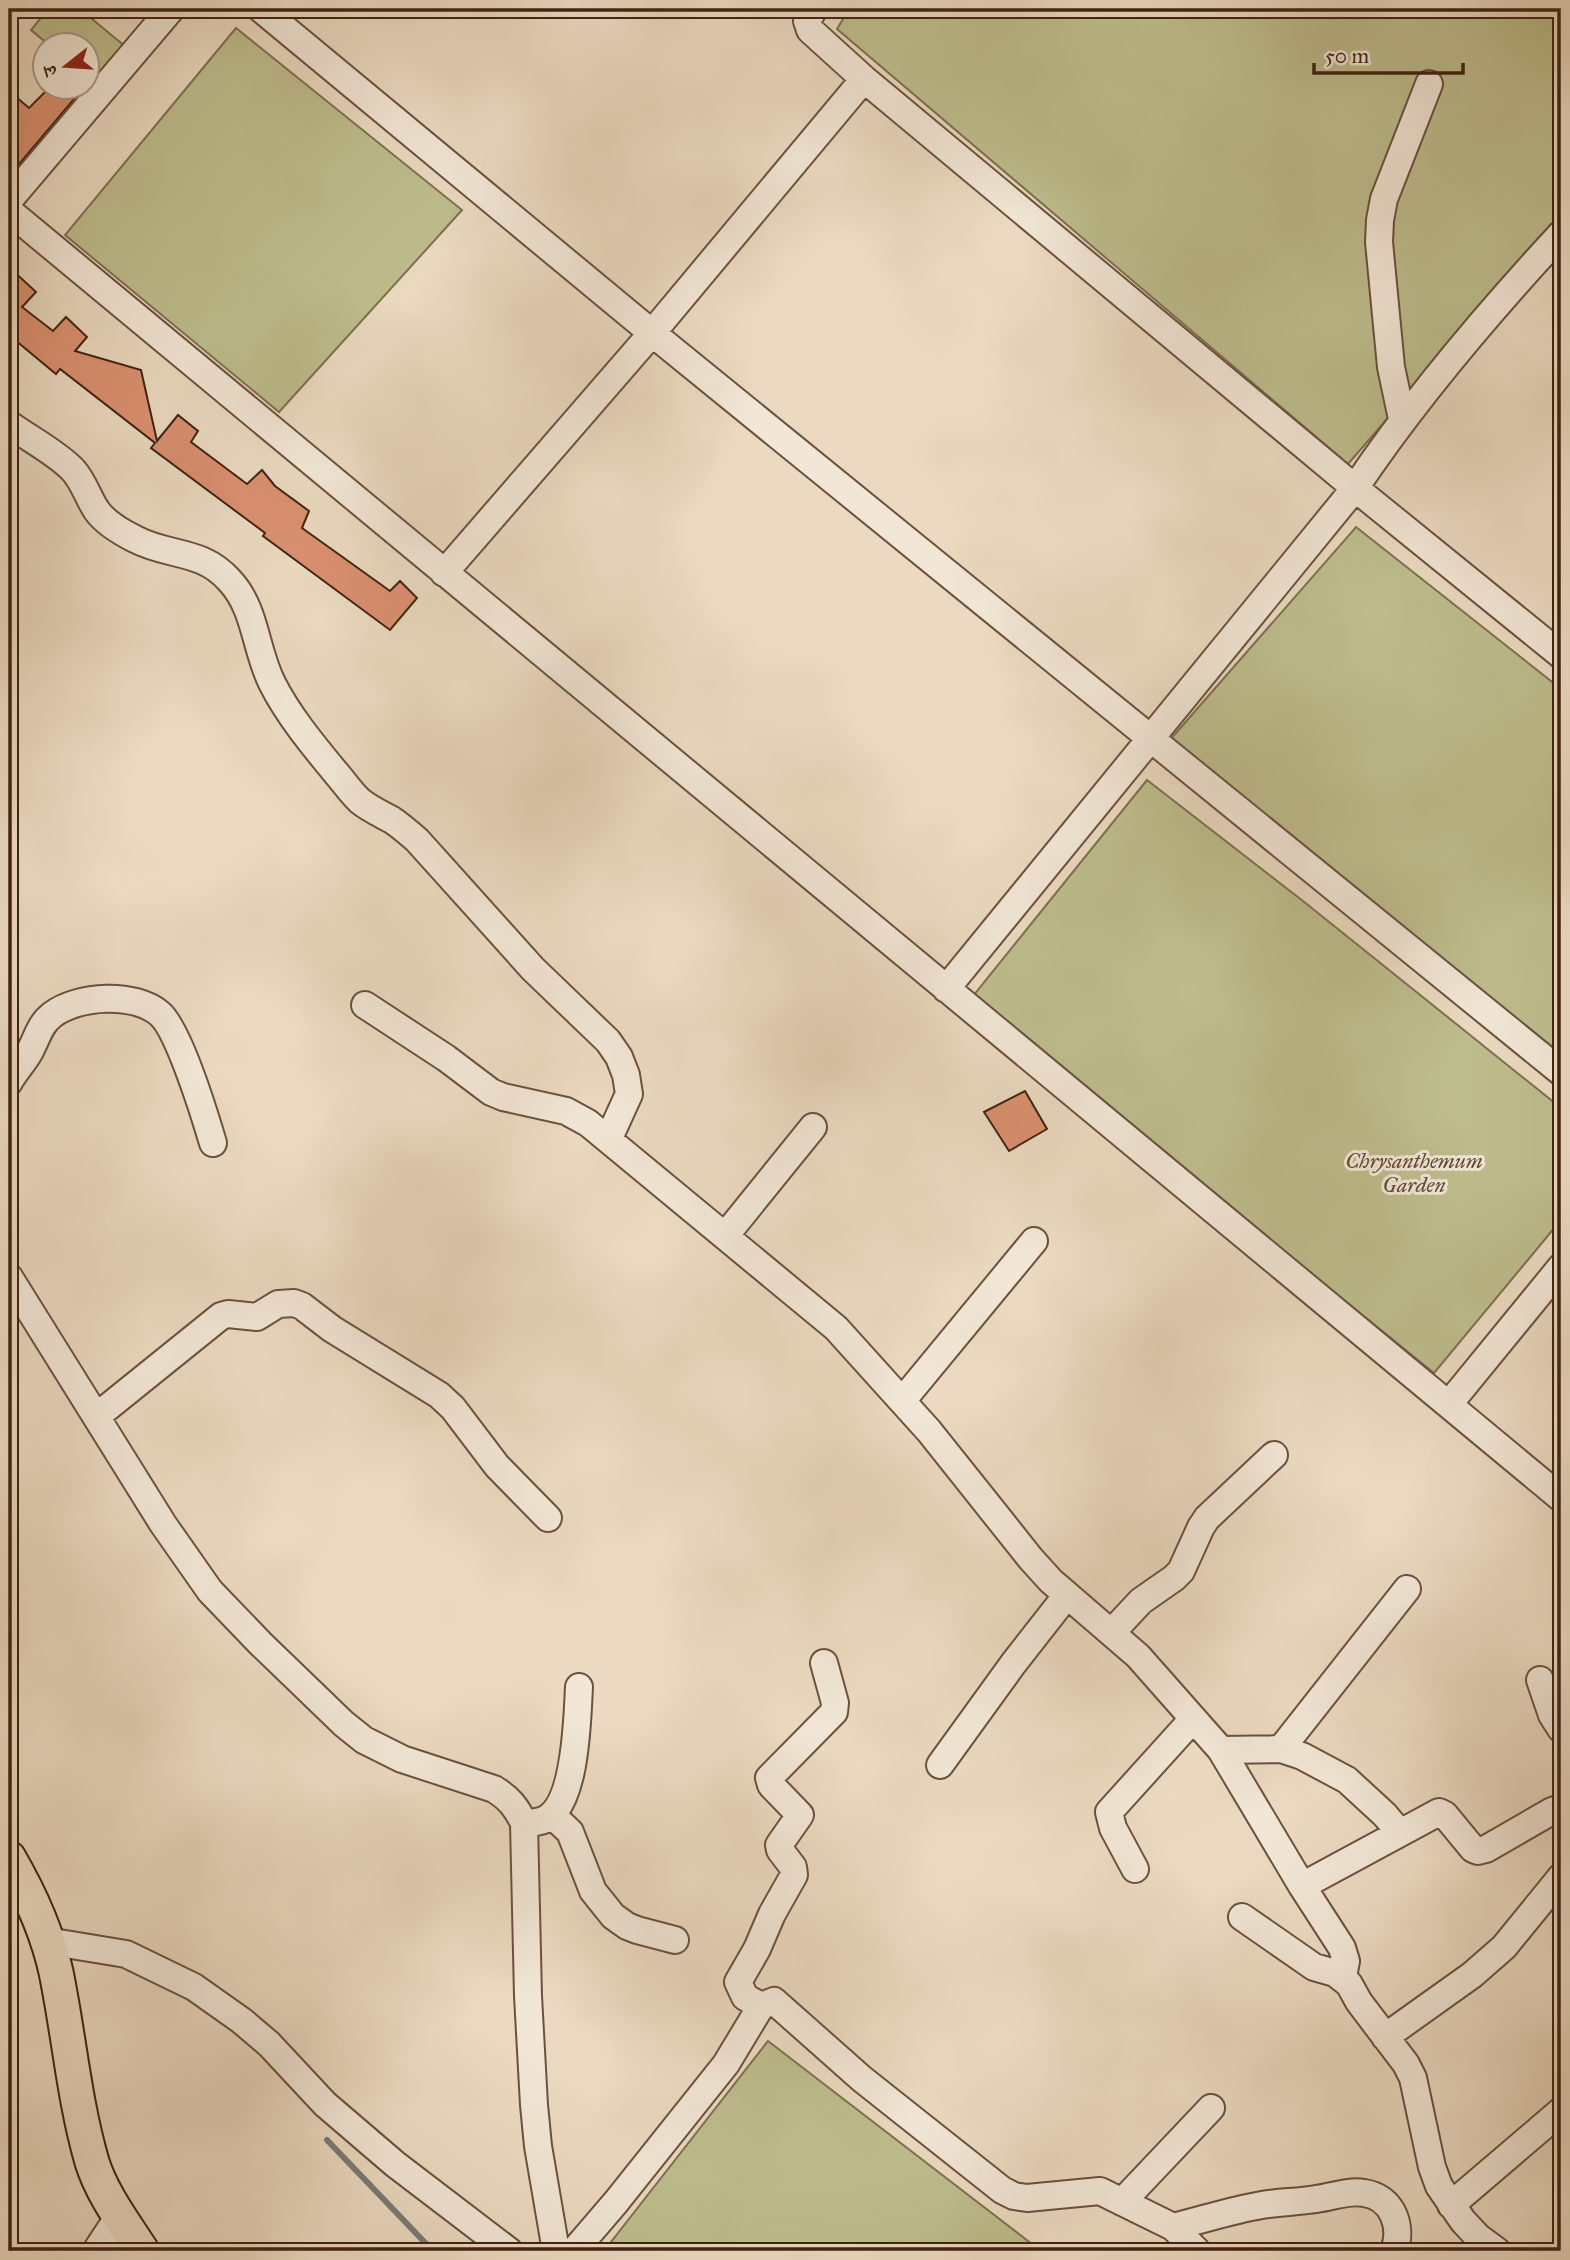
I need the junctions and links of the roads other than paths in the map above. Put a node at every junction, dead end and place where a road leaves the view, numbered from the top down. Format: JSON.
{"nodes":[{"id":1,"x":171,"y":9,"type":"edge"},
{"id":2,"x":261,"y":9,"type":"edge"},
{"id":3,"x":814,"y":9,"type":"edge"},
{"id":4,"x":864,"y":79,"type":"junction"},
{"id":5,"x":1429,"y":84,"type":"dead end"},
{"id":6,"x":9,"y":200,"type":"edge"},
{"id":7,"x":9,"y":211,"type":"edge"},
{"id":8,"x":1561,"y":234,"type":"edge"},
{"id":9,"x":652,"y":333,"type":"junction"},
{"id":10,"x":1402,"y":419,"type":"junction"},
{"id":11,"x":9,"y":424,"type":"edge"},
{"id":12,"x":1355,"y":488,"type":"junction"},
{"id":13,"x":444,"y":573,"type":"junction"},
{"id":14,"x":1561,"y":655,"type":"edge"},
{"id":15,"x":1150,"y":738,"type":"junction"},
{"id":16,"x":946,"y":989,"type":"junction"},
{"id":17,"x":365,"y":1004,"type":"dead end"},
{"id":18,"x":1561,"y":1072,"type":"edge"},
{"id":19,"x":9,"y":1082,"type":"edge"},
{"id":20,"x":813,"y":1127,"type":"dead end"},
{"id":21,"x":609,"y":1138,"type":"junction"},
{"id":22,"x":213,"y":1143,"type":"dead end"},
{"id":23,"x":725,"y":1236,"type":"junction"},
{"id":24,"x":1034,"y":1241,"type":"dead end"},
{"id":25,"x":1561,"y":1267,"type":"edge"},
{"id":26,"x":9,"y":1277,"type":"edge"},
{"id":27,"x":902,"y":1401,"type":"junction"},
{"id":28,"x":1449,"y":1404,"type":"junction"},
{"id":29,"x":97,"y":1416,"type":"junction"},
{"id":30,"x":1274,"y":1455,"type":"dead end"},
{"id":31,"x":1561,"y":1497,"type":"edge"},
{"id":32,"x":548,"y":1518,"type":"dead end"},
{"id":33,"x":1407,"y":1590,"type":"dead end"},
{"id":34,"x":1067,"y":1595,"type":"junction"},
{"id":35,"x":1112,"y":1632,"type":"junction"},
{"id":36,"x":824,"y":1663,"type":"dead end"},
{"id":37,"x":1540,"y":1680,"type":"dead end"},
{"id":38,"x":579,"y":1687,"type":"dead end"},
{"id":39,"x":1193,"y":1719,"type":"junction"},
{"id":40,"x":1561,"y":1728,"type":"edge"},
{"id":41,"x":1281,"y":1749,"type":"junction"},
{"id":42,"x":1221,"y":1750,"type":"junction"},
{"id":43,"x":940,"y":1765,"type":"dead end"},
{"id":44,"x":1561,"y":1808,"type":"edge"},
{"id":45,"x":553,"y":1816,"type":"junction"},
{"id":46,"x":524,"y":1823,"type":"junction"},
{"id":47,"x":1400,"y":1833,"type":"junction"},
{"id":48,"x":9,"y":1858,"type":"edge"},
{"id":49,"x":1135,"y":1869,"type":"dead end"},
{"id":50,"x":1561,"y":1877,"type":"edge"},
{"id":51,"x":1302,"y":1886,"type":"junction"},
{"id":52,"x":1242,"y":1917,"type":"dead end"},
{"id":53,"x":675,"y":1940,"type":"dead end"},
{"id":54,"x":47,"y":1941,"type":"junction"},
{"id":55,"x":1343,"y":1977,"type":"junction"},
{"id":56,"x":761,"y":2006,"type":"junction"},
{"id":57,"x":1385,"y":2037,"type":"junction"},
{"id":58,"x":1211,"y":2108,"type":"dead end"},
{"id":59,"x":1561,"y":2111,"type":"edge"},
{"id":60,"x":1122,"y":2202,"type":"junction"},
{"id":61,"x":1451,"y":2206,"type":"junction"},
{"id":62,"x":119,"y":2216,"type":"junction"},
{"id":63,"x":1172,"y":2227,"type":"junction"},
{"id":64,"x":96,"y":2251,"type":"edge"},
{"id":65,"x":142,"y":2251,"type":"edge"},
{"id":66,"x":509,"y":2251,"type":"edge"},
{"id":67,"x":556,"y":2251,"type":"edge"},
{"id":68,"x":574,"y":2251,"type":"edge"},
{"id":69,"x":1197,"y":2251,"type":"edge"},
{"id":70,"x":1394,"y":2251,"type":"edge"},
{"id":71,"x":1497,"y":2251,"type":"edge"}],
"edges":[{"from":1,"to":6,"type":"street"},
{"from":2,"to":9,"type":"street"},
{"from":3,"to":4,"type":"street"},
{"from":4,"to":9,"type":"street"},
{"from":4,"to":12,"type":"street"},
{"from":5,"to":10,"type":"street"},
{"from":7,"to":13,"type":"street"},
{"from":8,"to":10,"type":"street"},
{"from":9,"to":13,"type":"street"},
{"from":9,"to":15,"type":"street"},
{"from":10,"to":12,"type":"street"},
{"from":11,"to":21,"type":"street"},
{"from":12,"to":14,"type":"street"},
{"from":12,"to":15,"type":"street"},
{"from":13,"to":16,"type":"street"},
{"from":15,"to":16,"type":"street"},
{"from":15,"to":18,"type":"street"},
{"from":16,"to":28,"type":"street"},
{"from":17,"to":21,"type":"street"},
{"from":19,"to":22,"type":"street"},
{"from":20,"to":23,"type":"street"},
{"from":21,"to":23,"type":"street"},
{"from":23,"to":27,"type":"street"},
{"from":24,"to":27,"type":"street"},
{"from":25,"to":28,"type":"street"},
{"from":26,"to":29,"type":"street"},
{"from":27,"to":34,"type":"street"},
{"from":28,"to":31,"type":"street"},
{"from":29,"to":32,"type":"street"},
{"from":29,"to":46,"type":"street"},
{"from":30,"to":35,"type":"street"},
{"from":33,"to":41,"type":"street"},
{"from":34,"to":35,"type":"street"},
{"from":34,"to":43,"type":"street"},
{"from":35,"to":39,"type":"street"},
{"from":36,"to":56,"type":"street"},
{"from":37,"to":40,"type":"street"},
{"from":38,"to":45,"type":"street"},
{"from":39,"to":42,"type":"street"},
{"from":39,"to":49,"type":"street"},
{"from":41,"to":42,"type":"street"},
{"from":41,"to":47,"type":"street"},
{"from":42,"to":51,"type":"street"},
{"from":44,"to":47,"type":"street"},
{"from":45,"to":46,"type":"street"},
{"from":45,"to":53,"type":"street"},
{"from":46,"to":67,"type":"street"},
{"from":47,"to":51,"type":"street"},
{"from":48,"to":54,"type":"main road"},
{"from":50,"to":57,"type":"street"},
{"from":51,"to":55,"type":"street"},
{"from":52,"to":55,"type":"street"},
{"from":54,"to":62,"type":"main road"},
{"from":54,"to":66,"type":"street"},
{"from":55,"to":57,"type":"street"},
{"from":56,"to":60,"type":"street"},
{"from":56,"to":68,"type":"street"},
{"from":57,"to":61,"type":"street"},
{"from":58,"to":60,"type":"street"},
{"from":59,"to":61,"type":"street"},
{"from":60,"to":63,"type":"street"},
{"from":61,"to":71,"type":"street"},
{"from":62,"to":64,"type":"street"},
{"from":62,"to":65,"type":"main road"},
{"from":63,"to":69,"type":"street"},
{"from":63,"to":70,"type":"street"}]}
